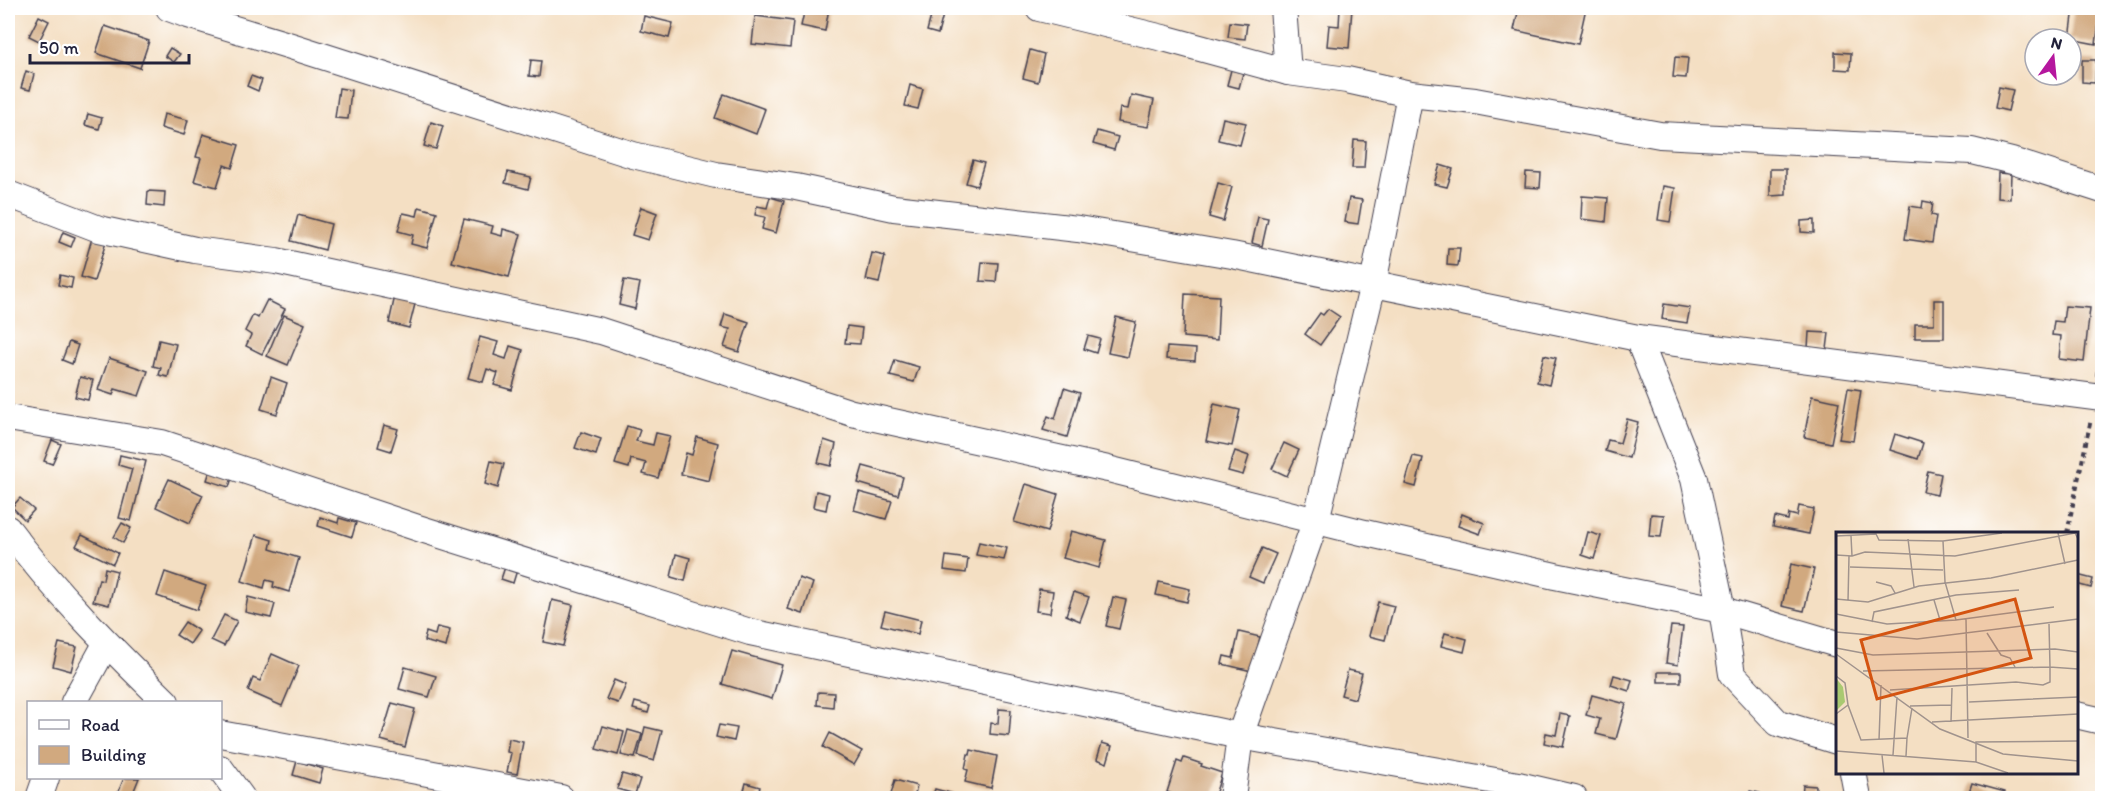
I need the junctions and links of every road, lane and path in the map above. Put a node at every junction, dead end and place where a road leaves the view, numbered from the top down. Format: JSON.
{"nodes":[{"id":1,"x":169,"y":8,"type":"edge"},
{"id":2,"x":1040,"y":8,"type":"edge"},
{"id":3,"x":1283,"y":8,"type":"edge"},
{"id":4,"x":1072,"y":11,"type":"edge"},
{"id":5,"x":1288,"y":72,"type":"junction"},
{"id":6,"x":1410,"y":94,"type":"junction"},
{"id":7,"x":2103,"y":190,"type":"edge"},
{"id":8,"x":8,"y":194,"type":"edge"},
{"id":9,"x":1373,"y":284,"type":"junction"},
{"id":10,"x":2103,"y":332,"type":"edge"},
{"id":11,"x":1638,"y":338,"type":"junction"},
{"id":12,"x":2099,"y":398,"type":"edge"},
{"id":13,"x":8,"y":418,"type":"edge"},
{"id":14,"x":1316,"y":520,"type":"junction"},
{"id":15,"x":8,"y":529,"type":"edge"},
{"id":16,"x":2067,"y":532,"type":"edge"},
{"id":17,"x":1722,"y":610,"type":"junction"},
{"id":18,"x":106,"y":644,"type":"junction"},
{"id":19,"x":1836,"y":644,"type":"edge"},
{"id":20,"x":75,"y":701,"type":"edge"},
{"id":21,"x":165,"y":701,"type":"edge"},
{"id":22,"x":2077,"y":715,"type":"edge"},
{"id":23,"x":2103,"y":721,"type":"edge"},
{"id":24,"x":222,"y":734,"type":"edge"},
{"id":25,"x":1240,"y":736,"type":"junction"},
{"id":26,"x":1836,"y":741,"type":"edge"},
{"id":27,"x":222,"y":771,"type":"edge"},
{"id":28,"x":1852,"y":773,"type":"edge"},
{"id":29,"x":45,"y":779,"type":"edge"},
{"id":30,"x":39,"y":798,"type":"edge"},
{"id":31,"x":242,"y":798,"type":"edge"},
{"id":32,"x":561,"y":798,"type":"edge"},
{"id":33,"x":1232,"y":798,"type":"edge"},
{"id":34,"x":1574,"y":798,"type":"edge"},
{"id":35,"x":1858,"y":798,"type":"edge"}],
"edges":[{"from":1,"to":9,"type":"street"},
{"from":2,"to":4,"type":"street"},
{"from":3,"to":5,"type":"street"},
{"from":4,"to":5,"type":"street"},
{"from":5,"to":6,"type":"street"},
{"from":6,"to":7,"type":"street"},
{"from":6,"to":9,"type":"street"},
{"from":8,"to":14,"type":"street"},
{"from":9,"to":11,"type":"street"},
{"from":9,"to":14,"type":"street"},
{"from":10,"to":12,"type":"path"},
{"from":11,"to":12,"type":"street"},
{"from":11,"to":17,"type":"street"},
{"from":12,"to":16,"type":"path"},
{"from":13,"to":25,"type":"street"},
{"from":14,"to":17,"type":"street"},
{"from":14,"to":25,"type":"street"},
{"from":15,"to":18,"type":"street"},
{"from":17,"to":19,"type":"street"},
{"from":17,"to":26,"type":"street"},
{"from":18,"to":20,"type":"street"},
{"from":18,"to":21,"type":"street"},
{"from":22,"to":23,"type":"street"},
{"from":24,"to":32,"type":"street"},
{"from":25,"to":33,"type":"street"},
{"from":25,"to":34,"type":"street"},
{"from":27,"to":31,"type":"street"},
{"from":28,"to":35,"type":"street"},
{"from":29,"to":30,"type":"street"}]}
